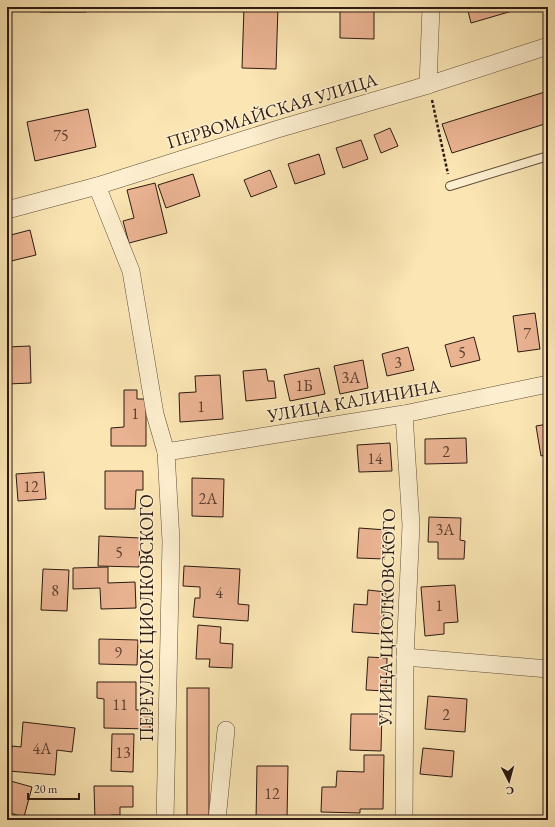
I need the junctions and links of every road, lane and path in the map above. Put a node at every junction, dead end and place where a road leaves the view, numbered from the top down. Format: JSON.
{"nodes":[{"id":1,"x":431,"y":7,"type":"edge"},
{"id":2,"x":548,"y":46,"type":"edge"},
{"id":3,"x":428,"y":85,"type":"junction"},
{"id":4,"x":548,"y":156,"type":"edge"},
{"id":5,"x":97,"y":186,"type":"junction"},
{"id":6,"x":450,"y":186,"type":"joint"},
{"id":7,"x":7,"y":210,"type":"edge"},
{"id":8,"x":548,"y":384,"type":"edge"},
{"id":9,"x":404,"y":414,"type":"junction"},
{"id":10,"x":166,"y":452,"type":"junction"},
{"id":11,"x":404,"y":657,"type":"junction"},
{"id":12,"x":548,"y":669,"type":"edge"},
{"id":13,"x":226,"y":730,"type":"dead end"},
{"id":14,"x":165,"y":820,"type":"edge"},
{"id":15,"x":217,"y":820,"type":"edge"},
{"id":16,"x":404,"y":820,"type":"edge"}],
"edges":[{"from":1,"to":3,"type":"street"},
{"from":2,"to":3,"type":"street","name":"ПЕРВОМАЙСКАЯ УЛИЦА"},
{"from":3,"to":5,"type":"street","name":"ПЕРВОМАЙСКАЯ УЛИЦА"},
{"from":3,"to":6,"type":"path"},
{"from":4,"to":6,"type":"lane"},
{"from":5,"to":7,"type":"street","name":"ПЕРВОМАЙСКАЯ УЛИЦА"},
{"from":5,"to":10,"type":"street","name":"ПЕРЕУЛОК ЦИОЛКОВСКОГО"},
{"from":8,"to":9,"type":"street","name":"УЛИЦА КАЛИНИНА"},
{"from":9,"to":10,"type":"street","name":"УЛИЦА КАЛИНИНА"},
{"from":9,"to":11,"type":"street","name":"УЛИЦА ЦИОЛКОВСКОГО"},
{"from":10,"to":14,"type":"street","name":"ПЕРЕУЛОК ЦИОЛКОВСКОГО"},
{"from":11,"to":12,"type":"street"},
{"from":11,"to":16,"type":"street","name":"УЛИЦА ЦИОЛКОВСКОГО"},
{"from":13,"to":15,"type":"street"}]}
